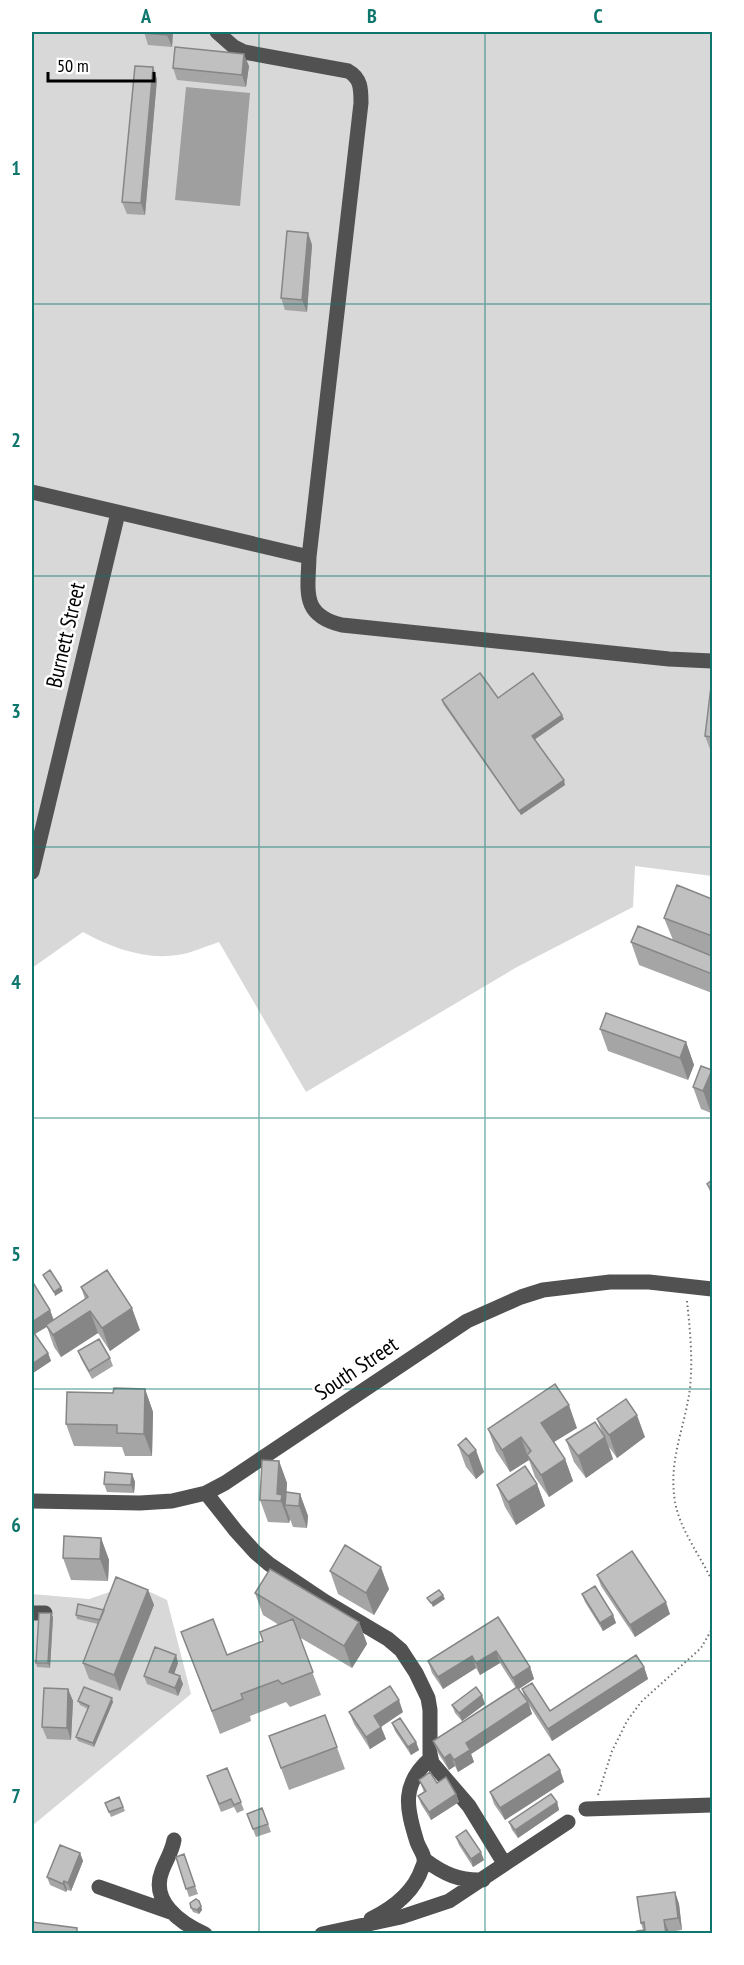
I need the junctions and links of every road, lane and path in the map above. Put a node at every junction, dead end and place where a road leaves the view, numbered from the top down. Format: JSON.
{"nodes":[{"id":1,"x":217,"y":32,"type":"edge"},
{"id":2,"x":32,"y":492,"type":"edge"},
{"id":3,"x":118,"y":513,"type":"junction"},
{"id":4,"x":309,"y":556,"type":"junction"},
{"id":5,"x":712,"y":661,"type":"edge"},
{"id":6,"x":32,"y":872,"type":"edge"},
{"id":7,"x":685,"y":1286,"type":"junction"},
{"id":8,"x":712,"y":1289,"type":"edge"},
{"id":9,"x":206,"y":1493,"type":"junction"},
{"id":10,"x":32,"y":1501,"type":"edge"},
{"id":11,"x":712,"y":1581,"type":"edge"},
{"id":12,"x":712,"y":1629,"type":"edge"},
{"id":13,"x":431,"y":1758,"type":"junction"},
{"id":14,"x":712,"y":1805,"type":"edge"},
{"id":15,"x":586,"y":1809,"type":"joint"},
{"id":16,"x":568,"y":1822,"type":"dead end"},
{"id":17,"x":174,"y":1840,"type":"dead end"},
{"id":18,"x":425,"y":1860,"type":"junction"},
{"id":19,"x":504,"y":1863,"type":"junction"},
{"id":20,"x":483,"y":1880,"type":"junction"},
{"id":21,"x":99,"y":1887,"type":"dead end"},
{"id":22,"x":173,"y":1913,"type":"junction"},
{"id":23,"x":357,"y":1926,"type":"junction"},
{"id":24,"x":205,"y":1934,"type":"edge"},
{"id":25,"x":322,"y":1934,"type":"edge"}],
"edges":[{"from":1,"to":4,"type":"street"},
{"from":2,"to":3,"type":"street"},
{"from":3,"to":4,"type":"street"},
{"from":3,"to":6,"type":"street","name":"Burnett Street"},
{"from":4,"to":5,"type":"street"},
{"from":7,"to":8,"type":"street","name":"South Street"},
{"from":7,"to":9,"type":"street","name":"South Street"},
{"from":7,"to":11,"type":"path"},
{"from":9,"to":10,"type":"street","name":"South Street"},
{"from":9,"to":13,"type":"street"},
{"from":12,"to":15,"type":"path"},
{"from":13,"to":18,"type":"street"},
{"from":13,"to":19,"type":"street"},
{"from":14,"to":15,"type":"street"},
{"from":16,"to":19,"type":"street"},
{"from":17,"to":22,"type":"street"},
{"from":18,"to":20,"type":"street"},
{"from":18,"to":23,"type":"street"},
{"from":19,"to":20,"type":"street"},
{"from":20,"to":23,"type":"street"},
{"from":21,"to":22,"type":"street"},
{"from":22,"to":24,"type":"street"},
{"from":23,"to":25,"type":"street"}]}
